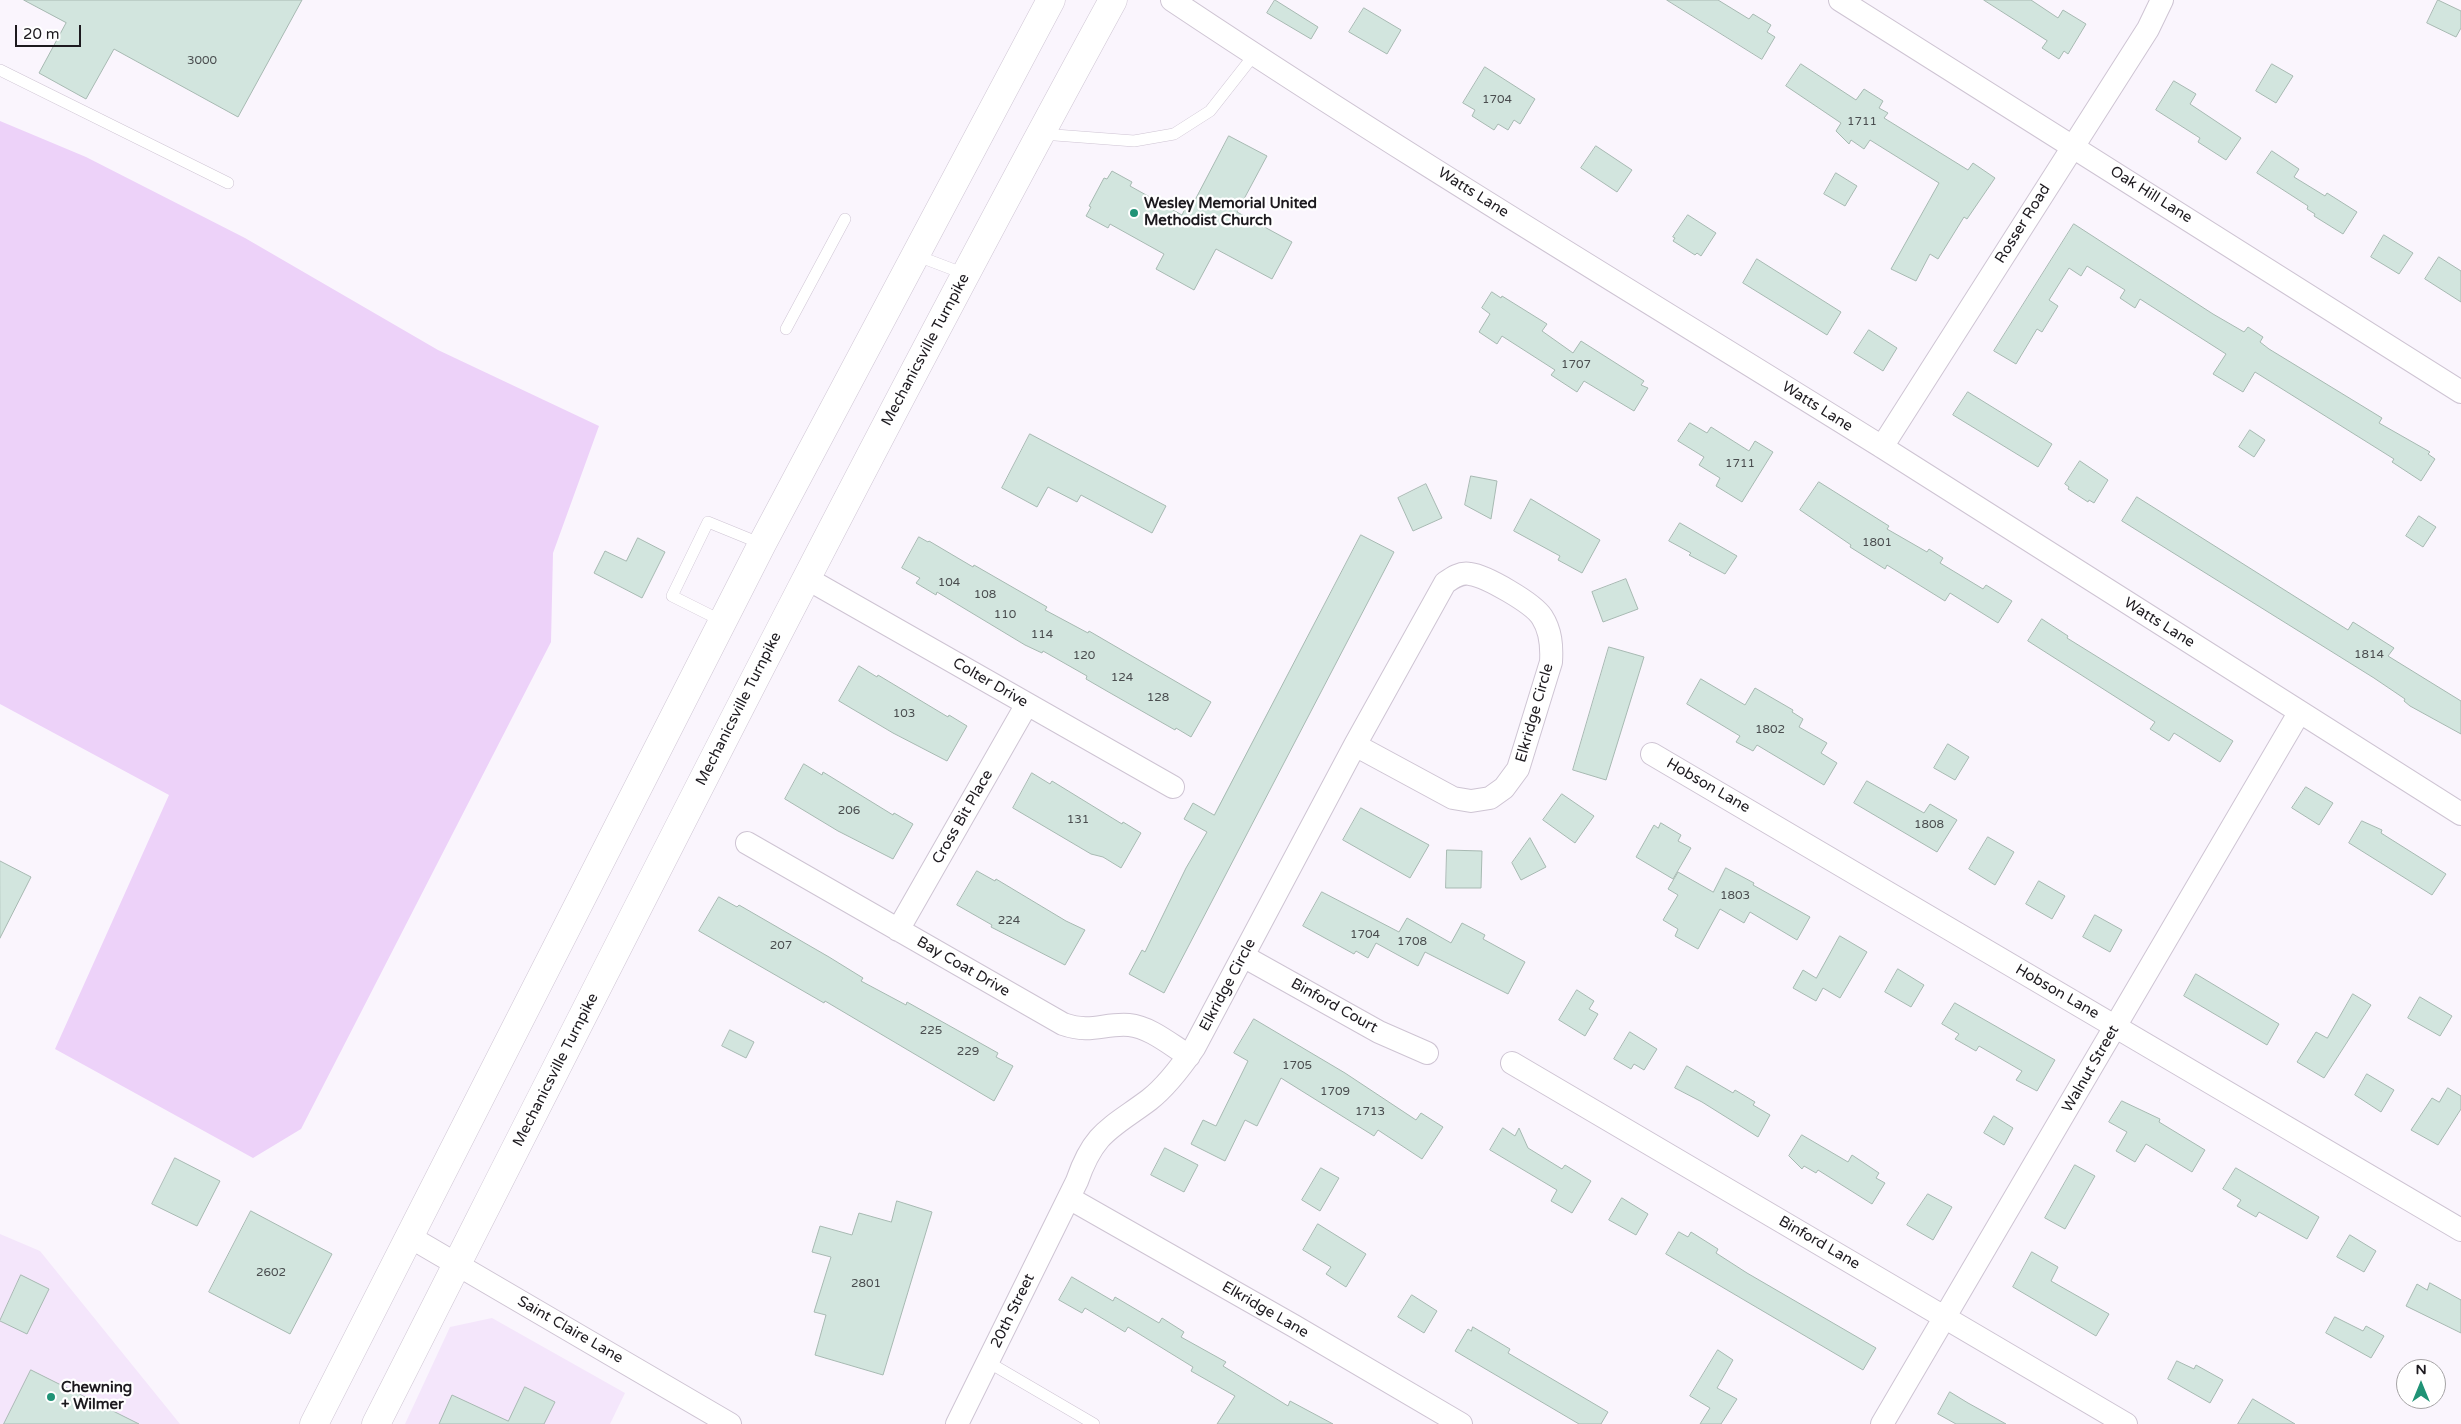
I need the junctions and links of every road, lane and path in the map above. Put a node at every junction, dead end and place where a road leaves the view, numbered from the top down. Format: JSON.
{"nodes":[{"id":1,"x":1051,"y":0,"type":"edge"},
{"id":2,"x":1113,"y":0,"type":"edge"},
{"id":3,"x":1172,"y":0,"type":"edge"},
{"id":4,"x":1840,"y":0,"type":"edge"},
{"id":5,"x":2162,"y":0,"type":"edge"},
{"id":6,"x":1254,"y":54,"type":"junction"},
{"id":7,"x":0,"y":70,"type":"edge"},
{"id":8,"x":1041,"y":134,"type":"junction"},
{"id":9,"x":2073,"y":146,"type":"junction"},
{"id":10,"x":228,"y":184,"type":"dead end"},
{"id":11,"x":845,"y":219,"type":"dead end"},
{"id":12,"x":915,"y":255,"type":"junction"},
{"id":13,"x":966,"y":274,"type":"junction"},
{"id":14,"x":786,"y":329,"type":"dead end"},
{"id":15,"x":2461,"y":392,"type":"edge"},
{"id":16,"x":1882,"y":447,"type":"junction"},
{"id":17,"x":762,"y":544,"type":"junction"},
{"id":18,"x":806,"y":578,"type":"junction"},
{"id":19,"x":722,"y":621,"type":"junction"},
{"id":20,"x":1027,"y":704,"type":"junction"},
{"id":21,"x":2299,"y":713,"type":"junction"},
{"id":22,"x":1355,"y":745,"type":"junction"},
{"id":23,"x":1652,"y":754,"type":"dead end"},
{"id":24,"x":1174,"y":787,"type":"dead end"},
{"id":25,"x":2461,"y":814,"type":"edge"},
{"id":26,"x":747,"y":843,"type":"dead end"},
{"id":27,"x":898,"y":930,"type":"junction"},
{"id":28,"x":1243,"y":956,"type":"junction"},
{"id":29,"x":2115,"y":1026,"type":"junction"},
{"id":30,"x":1427,"y":1054,"type":"dead end"},
{"id":31,"x":1188,"y":1056,"type":"junction"},
{"id":32,"x":1512,"y":1063,"type":"dead end"},
{"id":33,"x":1069,"y":1198,"type":"junction"},
{"id":34,"x":2461,"y":1230,"type":"edge"},
{"id":35,"x":410,"y":1237,"type":"junction"},
{"id":36,"x":457,"y":1264,"type":"junction"},
{"id":37,"x":1945,"y":1317,"type":"junction"},
{"id":38,"x":988,"y":1362,"type":"junction"},
{"id":39,"x":314,"y":1424,"type":"edge"},
{"id":40,"x":376,"y":1424,"type":"edge"},
{"id":41,"x":730,"y":1424,"type":"edge"},
{"id":42,"x":958,"y":1424,"type":"edge"},
{"id":43,"x":1094,"y":1424,"type":"edge"},
{"id":44,"x":1461,"y":1424,"type":"edge"},
{"id":45,"x":1882,"y":1424,"type":"edge"},
{"id":46,"x":2126,"y":1424,"type":"edge"}],
"edges":[{"from":1,"to":12,"type":"highway"},
{"from":2,"to":8,"type":"highway","name":"Mechanicsville Turnpike"},
{"from":3,"to":6,"type":"street","name":"Watts Lane"},
{"from":4,"to":9,"type":"street","name":"Oak Hill Lane"},
{"from":5,"to":9,"type":"street","name":"Rosser Road"},
{"from":6,"to":8,"type":"lane"},
{"from":6,"to":16,"type":"street","name":"Watts Lane"},
{"from":7,"to":10,"type":"lane"},
{"from":8,"to":13,"type":"highway","name":"Mechanicsville Turnpike"},
{"from":9,"to":15,"type":"street","name":"Oak Hill Lane"},
{"from":9,"to":16,"type":"street","name":"Rosser Road"},
{"from":11,"to":14,"type":"lane"},
{"from":12,"to":13,"type":"lane"},
{"from":12,"to":17,"type":"highway"},
{"from":13,"to":18,"type":"highway","name":"Mechanicsville Turnpike"},
{"from":16,"to":21,"type":"street","name":"Watts Lane"},
{"from":17,"to":19,"type":"highway"},
{"from":17,"to":19,"type":"lane"},
{"from":18,"to":20,"type":"street","name":"Colter Drive"},
{"from":18,"to":36,"type":"highway","name":"Mechanicsville Turnpike"},
{"from":19,"to":35,"type":"highway"},
{"from":20,"to":24,"type":"street","name":"Colter Drive"},
{"from":20,"to":27,"type":"street","name":"Cross Bit Place"},
{"from":21,"to":25,"type":"street","name":"Watts Lane"},
{"from":21,"to":29,"type":"street","name":"Walnut Street"},
{"from":22,"to":22,"type":"street","name":"Elkridge Circle"},
{"from":22,"to":28,"type":"street","name":"Elkridge Circle"},
{"from":23,"to":29,"type":"street","name":"Hobson Lane"},
{"from":26,"to":27,"type":"street","name":"Bay Coat Drive"},
{"from":27,"to":31,"type":"street","name":"Bay Coat Drive"},
{"from":28,"to":30,"type":"street","name":"Binford Court"},
{"from":28,"to":31,"type":"street","name":"Elkridge Circle"},
{"from":29,"to":34,"type":"street","name":"Hobson Lane"},
{"from":29,"to":37,"type":"street","name":"Walnut Street"},
{"from":31,"to":33,"type":"street","name":"Elkridge Circle"},
{"from":32,"to":37,"type":"street","name":"Binford Lane"},
{"from":33,"to":38,"type":"street","name":"20th Street"},
{"from":33,"to":44,"type":"street","name":"Elkridge Lane"},
{"from":35,"to":36,"type":"street","name":"Saint Claire Lane"},
{"from":35,"to":39,"type":"highway"},
{"from":36,"to":40,"type":"highway","name":"Mechanicsville Turnpike"},
{"from":36,"to":41,"type":"street","name":"Saint Claire Lane"},
{"from":37,"to":45,"type":"street","name":"Walnut Street"},
{"from":37,"to":46,"type":"street","name":"Binford Lane"},
{"from":38,"to":42,"type":"street","name":"20th Street"},
{"from":38,"to":43,"type":"lane"}]}
